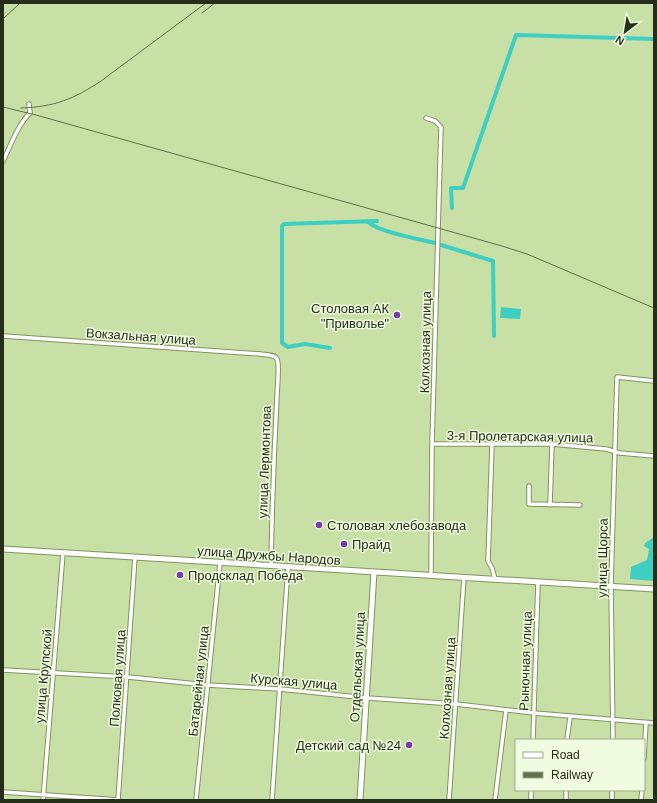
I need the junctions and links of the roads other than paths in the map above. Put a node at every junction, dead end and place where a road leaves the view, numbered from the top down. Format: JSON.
{"nodes":[{"id":1,"x":29,"y":104,"type":"dead end"},
{"id":2,"x":426,"y":118,"type":"dead end"},
{"id":3,"x":3,"y":161,"type":"edge"},
{"id":4,"x":3,"y":336,"type":"edge"},
{"id":5,"x":277,"y":359,"type":"joint"},
{"id":6,"x":654,"y":382,"type":"edge"},
{"id":7,"x":432,"y":444,"type":"junction"},
{"id":8,"x":552,"y":444,"type":"junction"},
{"id":9,"x":492,"y":445,"type":"junction"},
{"id":10,"x":614,"y":451,"type":"junction"},
{"id":11,"x":654,"y":456,"type":"edge"},
{"id":12,"x":529,"y":486,"type":"dead end"},
{"id":13,"x":550,"y":505,"type":"junction"},
{"id":14,"x":580,"y":506,"type":"dead end"},
{"id":15,"x":3,"y":549,"type":"edge"},
{"id":16,"x":63,"y":553,"type":"junction"},
{"id":17,"x":135,"y":557,"type":"junction"},
{"id":18,"x":220,"y":564,"type":"junction"},
{"id":19,"x":271,"y":566,"type":"junction"},
{"id":20,"x":288,"y":567,"type":"junction"},
{"id":21,"x":361,"y":572,"type":"junction"},
{"id":22,"x":374,"y":572,"type":"junction"},
{"id":23,"x":383,"y":573,"type":"junction"},
{"id":24,"x":431,"y":576,"type":"junction"},
{"id":25,"x":464,"y":578,"type":"junction"},
{"id":26,"x":495,"y":579,"type":"junction"},
{"id":27,"x":538,"y":582,"type":"junction"},
{"id":28,"x":373,"y":583,"type":"junction"},
{"id":29,"x":611,"y":586,"type":"junction"},
{"id":30,"x":654,"y":589,"type":"edge"},
{"id":31,"x":3,"y":670,"type":"edge"},
{"id":32,"x":54,"y":673,"type":"junction"},
{"id":33,"x":128,"y":677,"type":"junction"},
{"id":34,"x":207,"y":685,"type":"junction"},
{"id":35,"x":280,"y":689,"type":"junction"},
{"id":36,"x":367,"y":698,"type":"junction"},
{"id":37,"x":456,"y":704,"type":"junction"},
{"id":38,"x":506,"y":710,"type":"junction"},
{"id":39,"x":534,"y":713,"type":"junction"},
{"id":40,"x":570,"y":717,"type":"junction"},
{"id":41,"x":613,"y":720,"type":"junction"},
{"id":42,"x":646,"y":722,"type":"junction"},
{"id":43,"x":654,"y":723,"type":"edge"},
{"id":44,"x":533,"y":739,"type":"edge"},
{"id":45,"x":567,"y":739,"type":"edge"},
{"id":46,"x":613,"y":739,"type":"edge"},
{"id":47,"x":645,"y":740,"type":"edge"},
{"id":48,"x":3,"y":792,"type":"edge"},
{"id":49,"x":43,"y":795,"type":"junction"},
{"id":50,"x":43,"y":800,"type":"edge"},
{"id":51,"x":119,"y":800,"type":"edge"},
{"id":52,"x":196,"y":800,"type":"edge"},
{"id":53,"x":272,"y":800,"type":"edge"},
{"id":54,"x":360,"y":800,"type":"edge"},
{"id":55,"x":449,"y":800,"type":"edge"},
{"id":56,"x":495,"y":800,"type":"edge"}],
"edges":[{"from":1,"to":3,"type":"street"},
{"from":2,"to":7,"type":"street","name":"Колхозная улица"},
{"from":4,"to":5,"type":"street","name":"Вокзальная улица"},
{"from":5,"to":19,"type":"street","name":"улица Лермонтова"},
{"from":6,"to":10,"type":"street","name":"улица Щорса"},
{"from":7,"to":9,"type":"street","name":"3-я Пролетарская улица"},
{"from":7,"to":24,"type":"street","name":"Колхозная улица"},
{"from":8,"to":9,"type":"street","name":"3-я Пролетарская улица"},
{"from":8,"to":10,"type":"street","name":"3-я Пролетарская улица"},
{"from":8,"to":13,"type":"street"},
{"from":9,"to":26,"type":"street"},
{"from":10,"to":11,"type":"street","name":"3-я Пролетарская улица"},
{"from":10,"to":29,"type":"street","name":"улица Щорса"},
{"from":12,"to":13,"type":"street"},
{"from":13,"to":14,"type":"street"},
{"from":15,"to":16,"type":"street","name":"улица Дружбы Народов"},
{"from":16,"to":17,"type":"street","name":"улица Дружбы Народов"},
{"from":16,"to":32,"type":"street","name":"улица Крупской"},
{"from":17,"to":18,"type":"street","name":"улица Дружбы Народов"},
{"from":17,"to":33,"type":"street","name":"Полковая улица"},
{"from":18,"to":19,"type":"street","name":"улица Дружбы Народов"},
{"from":18,"to":34,"type":"street","name":"Батарейная улица"},
{"from":19,"to":20,"type":"street","name":"улица Дружбы Народов"},
{"from":20,"to":21,"type":"street","name":"улица Дружбы Народов"},
{"from":20,"to":35,"type":"street"},
{"from":21,"to":22,"type":"street","name":"улица Дружбы Народов"},
{"from":21,"to":28,"type":"street"},
{"from":22,"to":23,"type":"street","name":"улица Дружбы Народов"},
{"from":22,"to":28,"type":"street","name":"Отдельская улица"},
{"from":23,"to":24,"type":"street","name":"улица Дружбы Народов"},
{"from":23,"to":28,"type":"street"},
{"from":24,"to":25,"type":"street","name":"улица Дружбы Народов"},
{"from":25,"to":26,"type":"street","name":"улица Дружбы Народов"},
{"from":25,"to":37,"type":"street","name":"Колхозная улица"},
{"from":26,"to":27,"type":"street","name":"улица Дружбы Народов"},
{"from":27,"to":29,"type":"street","name":"улица Дружбы Народов"},
{"from":27,"to":39,"type":"street","name":"Рыночная улица"},
{"from":28,"to":36,"type":"street","name":"Отдельская улица"},
{"from":29,"to":30,"type":"street","name":"улица Дружбы Народов"},
{"from":29,"to":41,"type":"street","name":"улица Щорса"},
{"from":31,"to":32,"type":"street","name":"Курская улица"},
{"from":32,"to":33,"type":"street","name":"Курская улица"},
{"from":32,"to":49,"type":"street","name":"улица Крупской"},
{"from":33,"to":34,"type":"street","name":"Курская улица"},
{"from":33,"to":51,"type":"street","name":"Полковая улица"},
{"from":34,"to":35,"type":"street","name":"Курская улица"},
{"from":34,"to":52,"type":"street","name":"Батарейная улица"},
{"from":35,"to":36,"type":"street","name":"Курская улица"},
{"from":35,"to":53,"type":"street"},
{"from":36,"to":37,"type":"street","name":"Курская улица"},
{"from":36,"to":54,"type":"street","name":"Отдельская улица"},
{"from":37,"to":38,"type":"street","name":"Курская улица"},
{"from":37,"to":55,"type":"street","name":"Колхозная улица"},
{"from":38,"to":39,"type":"street","name":"Курская улица"},
{"from":38,"to":56,"type":"street"},
{"from":39,"to":40,"type":"street","name":"Курская улица"},
{"from":39,"to":44,"type":"street","name":"Рыночная улица"},
{"from":40,"to":41,"type":"street","name":"Курская улица"},
{"from":40,"to":45,"type":"street"},
{"from":41,"to":42,"type":"street","name":"Курская улица"},
{"from":41,"to":46,"type":"street","name":"улица Щорса"},
{"from":42,"to":43,"type":"street","name":"Курская улица"},
{"from":42,"to":47,"type":"street"},
{"from":48,"to":49,"type":"street"},
{"from":49,"to":50,"type":"street","name":"улица Крупской"},
{"from":49,"to":51,"type":"street"}]}
